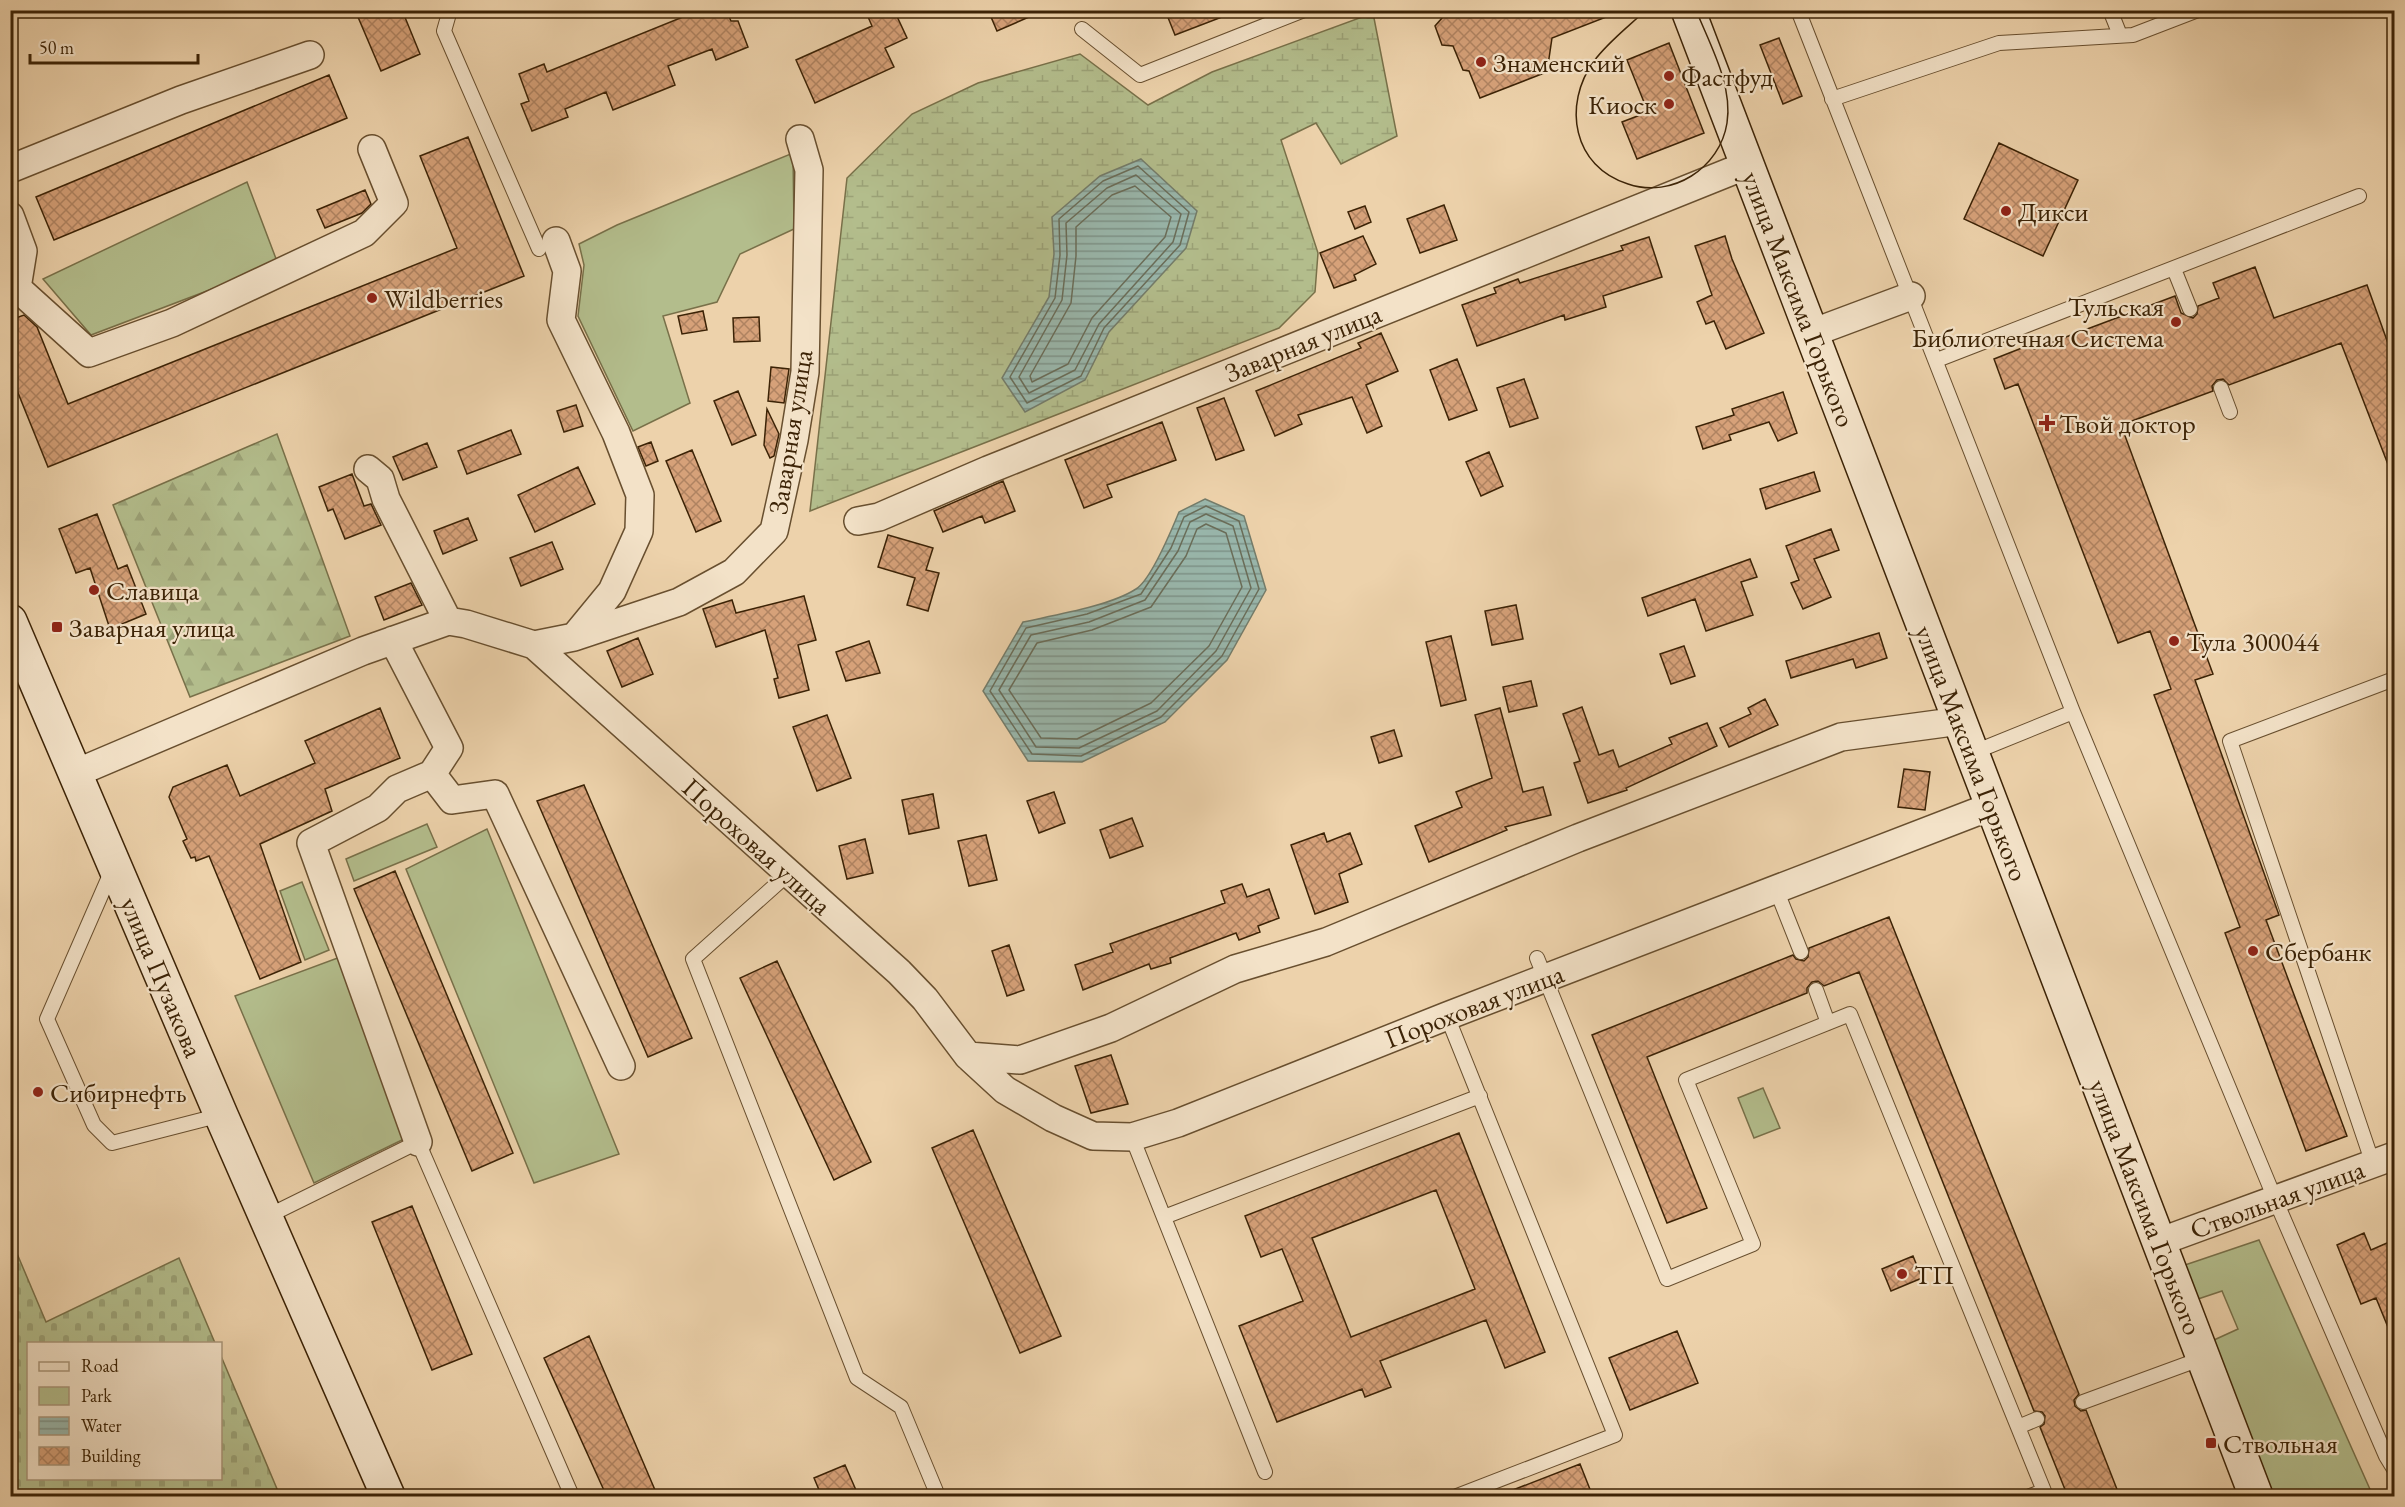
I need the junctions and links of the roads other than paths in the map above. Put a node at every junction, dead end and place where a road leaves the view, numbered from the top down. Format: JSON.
{"nodes":[{"id":1,"x":450,"y":10,"type":"edge"},
{"id":2,"x":1304,"y":10,"type":"edge"},
{"id":3,"x":1688,"y":10,"type":"edge"},
{"id":4,"x":1798,"y":10,"type":"edge"},
{"id":5,"x":2110,"y":10,"type":"edge"},
{"id":6,"x":2198,"y":10,"type":"edge"},
{"id":7,"x":1082,"y":29,"type":"dead end"},
{"id":8,"x":2120,"y":35,"type":"junction"},
{"id":9,"x":310,"y":55,"type":"dead end"},
{"id":10,"x":1832,"y":99,"type":"junction"},
{"id":11,"x":800,"y":140,"type":"dead end"},
{"id":12,"x":372,"y":149,"type":"dead end"},
{"id":13,"x":1747,"y":165,"type":"junction"},
{"id":14,"x":10,"y":169,"type":"edge"},
{"id":15,"x":2359,"y":196,"type":"dead end"},
{"id":16,"x":10,"y":216,"type":"edge"},
{"id":17,"x":547,"y":245,"type":"joint"},
{"id":18,"x":2174,"y":269,"type":"junction"},
{"id":19,"x":14,"y":289,"type":"edge"},
{"id":20,"x":1911,"y":296,"type":"junction"},
{"id":21,"x":2190,"y":309,"type":"dead end"},
{"id":22,"x":1812,"y":333,"type":"junction"},
{"id":23,"x":1937,"y":360,"type":"junction"},
{"id":24,"x":2221,"y":388,"type":"dead end"},
{"id":25,"x":2230,"y":412,"type":"dead end"},
{"id":26,"x":368,"y":469,"type":"dead end"},
{"id":27,"x":858,"y":521,"type":"dead end"},
{"id":28,"x":10,"y":621,"type":"edge"},
{"id":29,"x":448,"y":621,"type":"junction"},
{"id":30,"x":574,"y":637,"type":"junction"},
{"id":31,"x":393,"y":640,"type":"junction"},
{"id":32,"x":534,"y":645,"type":"junction"},
{"id":33,"x":2394,"y":679,"type":"edge"},
{"id":34,"x":2073,"y":712,"type":"junction"},
{"id":35,"x":1960,"y":721,"type":"junction"},
{"id":36,"x":1972,"y":753,"type":"junction"},
{"id":37,"x":76,"y":773,"type":"junction"},
{"id":38,"x":432,"y":774,"type":"junction"},
{"id":39,"x":1992,"y":806,"type":"junction"},
{"id":40,"x":114,"y":865,"type":"junction"},
{"id":41,"x":788,"y":874,"type":"junction"},
{"id":42,"x":1776,"y":889,"type":"junction"},
{"id":43,"x":1801,"y":952,"type":"dead end"},
{"id":44,"x":1541,"y":968,"type":"junction"},
{"id":45,"x":1816,"y":990,"type":"dead end"},
{"id":46,"x":1447,"y":1016,"type":"junction"},
{"id":47,"x":1828,"y":1023,"type":"junction"},
{"id":48,"x":968,"y":1056,"type":"junction"},
{"id":49,"x":621,"y":1066,"type":"dead end"},
{"id":50,"x":1480,"y":1096,"type":"junction"},
{"id":51,"x":221,"y":1115,"type":"junction"},
{"id":52,"x":1132,"y":1137,"type":"junction"},
{"id":53,"x":418,"y":1142,"type":"junction"},
{"id":54,"x":2384,"y":1160,"type":"edge"},
{"id":55,"x":2275,"y":1199,"type":"junction"},
{"id":56,"x":266,"y":1217,"type":"junction"},
{"id":57,"x":1164,"y":1217,"type":"junction"},
{"id":58,"x":2159,"y":1242,"type":"junction"},
{"id":59,"x":2203,"y":1358,"type":"junction"},
{"id":60,"x":2083,"y":1402,"type":"dead end"},
{"id":61,"x":2037,"y":1419,"type":"dead end"},
{"id":62,"x":2018,"y":1427,"type":"junction"},
{"id":63,"x":2394,"y":1469,"type":"edge"},
{"id":64,"x":1265,"y":1472,"type":"dead end"},
{"id":65,"x":388,"y":1497,"type":"edge"},
{"id":66,"x":572,"y":1497,"type":"edge"},
{"id":67,"x":938,"y":1497,"type":"edge"},
{"id":68,"x":1457,"y":1497,"type":"edge"},
{"id":69,"x":2030,"y":1497,"type":"edge"},
{"id":70,"x":2256,"y":1497,"type":"edge"}],
"edges":[{"from":1,"to":17,"type":"lane"},
{"from":2,"to":7,"type":"lane"},
{"from":3,"to":13,"type":"main road","name":"улица Максима Горького"},
{"from":4,"to":10,"type":"lane"},
{"from":5,"to":8,"type":"lane"},
{"from":6,"to":8,"type":"lane"},
{"from":8,"to":10,"type":"lane"},
{"from":9,"to":14,"type":"street"},
{"from":10,"to":20,"type":"lane"},
{"from":11,"to":30,"type":"street","name":"Заварная улица"},
{"from":12,"to":19,"type":"street"},
{"from":13,"to":22,"type":"main road","name":"улица Максима Горького"},
{"from":13,"to":27,"type":"street","name":"Заварная улица"},
{"from":15,"to":18,"type":"lane"},
{"from":16,"to":19,"type":"street"},
{"from":17,"to":30,"type":"street"},
{"from":18,"to":21,"type":"lane"},
{"from":18,"to":23,"type":"lane"},
{"from":20,"to":22,"type":"street"},
{"from":20,"to":23,"type":"lane"},
{"from":22,"to":35,"type":"main road","name":"улица Максима Горького"},
{"from":23,"to":34,"type":"lane"},
{"from":24,"to":25,"type":"lane"},
{"from":26,"to":29,"type":"street"},
{"from":28,"to":37,"type":"main road","name":"улица Пузакова"},
{"from":29,"to":31,"type":"street"},
{"from":29,"to":32,"type":"street","name":"Заварная улица"},
{"from":30,"to":32,"type":"street","name":"Заварная улица"},
{"from":31,"to":37,"type":"street"},
{"from":31,"to":38,"type":"street"},
{"from":32,"to":41,"type":"street","name":"Пороховая улица"},
{"from":33,"to":54,"type":"lane"},
{"from":34,"to":36,"type":"lane"},
{"from":34,"to":55,"type":"lane"},
{"from":35,"to":36,"type":"main road","name":"улица Максима Горького"},
{"from":35,"to":48,"type":"street"},
{"from":36,"to":39,"type":"main road","name":"улица Максима Горького"},
{"from":37,"to":40,"type":"main road","name":"улица Пузакова"},
{"from":38,"to":49,"type":"street"},
{"from":38,"to":53,"type":"street"},
{"from":39,"to":42,"type":"street","name":"Пороховая улица"},
{"from":39,"to":58,"type":"main road","name":"улица Максима Горького"},
{"from":40,"to":51,"type":"main road","name":"улица Пузакова"},
{"from":40,"to":51,"type":"lane"},
{"from":41,"to":48,"type":"street","name":"Пороховая улица"},
{"from":41,"to":67,"type":"lane"},
{"from":42,"to":43,"type":"lane"},
{"from":42,"to":44,"type":"street","name":"Пороховая улица"},
{"from":44,"to":46,"type":"street","name":"Пороховая улица"},
{"from":44,"to":47,"type":"lane"},
{"from":45,"to":47,"type":"lane"},
{"from":46,"to":50,"type":"lane"},
{"from":46,"to":52,"type":"street","name":"Пороховая улица"},
{"from":47,"to":62,"type":"lane"},
{"from":48,"to":52,"type":"street","name":"Пороховая улица"},
{"from":50,"to":57,"type":"lane"},
{"from":50,"to":68,"type":"lane"},
{"from":51,"to":56,"type":"main road","name":"улица Пузакова"},
{"from":52,"to":57,"type":"lane"},
{"from":53,"to":56,"type":"lane"},
{"from":53,"to":66,"type":"lane"},
{"from":54,"to":55,"type":"street","name":"Ствольная улица"},
{"from":55,"to":58,"type":"street","name":"Ствольная улица"},
{"from":55,"to":63,"type":"lane"},
{"from":56,"to":65,"type":"main road","name":"улица Пузакова"},
{"from":57,"to":64,"type":"lane"},
{"from":58,"to":59,"type":"main road","name":"улица Максима Горького"},
{"from":59,"to":60,"type":"lane"},
{"from":59,"to":70,"type":"main road","name":"улица Максима Горького"},
{"from":61,"to":62,"type":"lane"},
{"from":62,"to":69,"type":"lane"}]}
